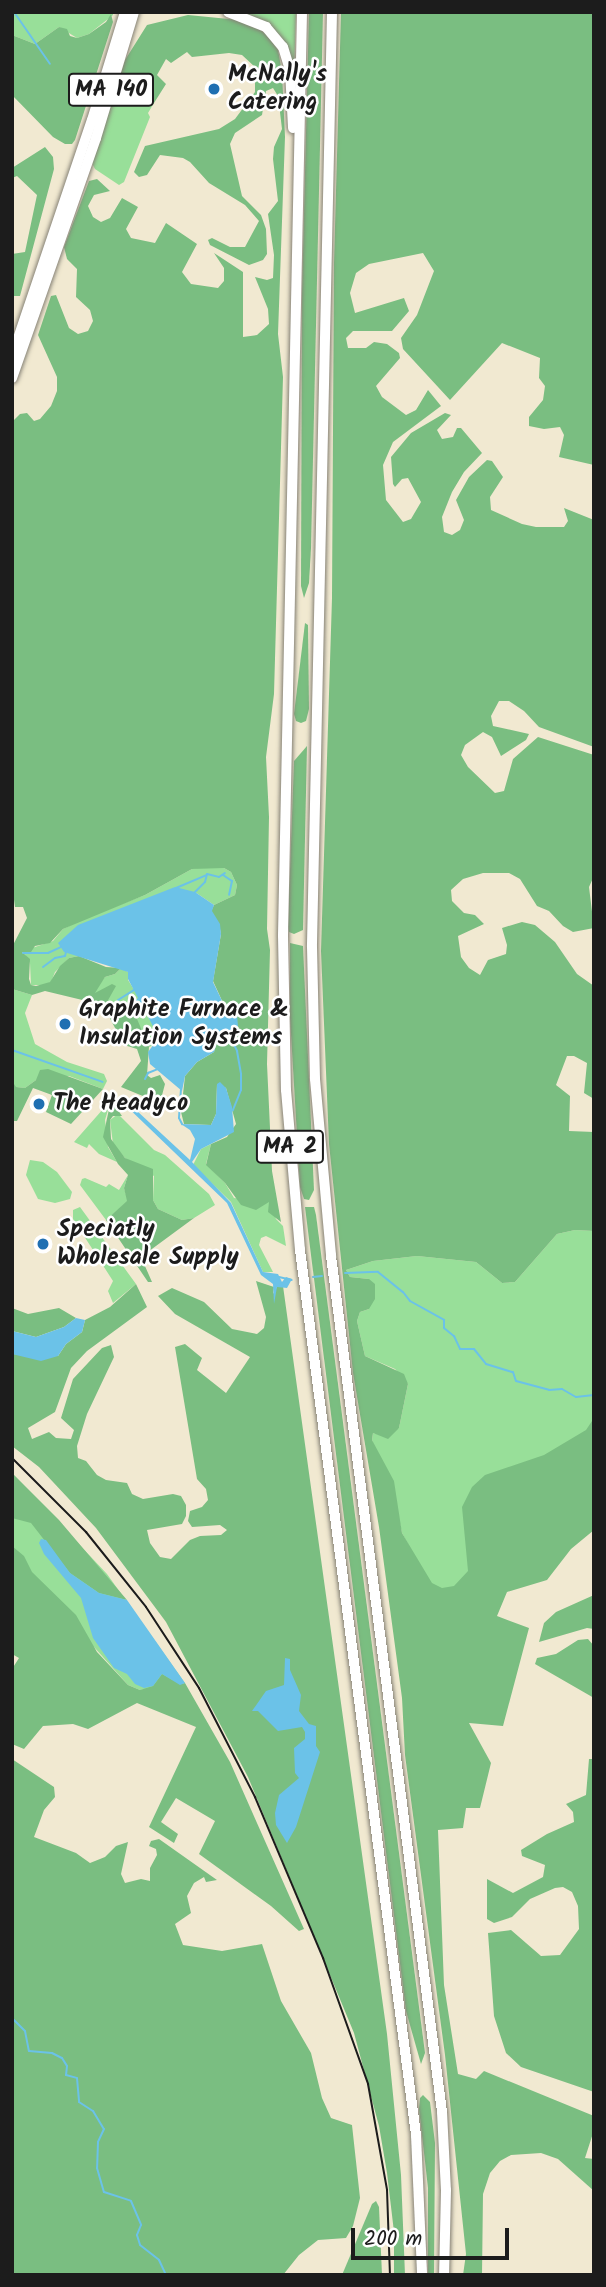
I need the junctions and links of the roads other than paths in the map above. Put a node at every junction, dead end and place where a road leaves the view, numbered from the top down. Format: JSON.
{"nodes":[{"id":1,"x":119,"y":12,"type":"edge"},
{"id":2,"x":125,"y":12,"type":"edge"},
{"id":3,"x":135,"y":12,"type":"edge"},
{"id":4,"x":143,"y":12,"type":"edge"},
{"id":5,"x":228,"y":12,"type":"edge"},
{"id":6,"x":302,"y":12,"type":"edge"},
{"id":7,"x":332,"y":12,"type":"edge"},
{"id":8,"x":125,"y":29,"type":"junction"},
{"id":9,"x":297,"y":233,"type":"junction"},
{"id":10,"x":12,"y":356,"type":"edge"},
{"id":11,"x":12,"y":379,"type":"edge"},
{"id":12,"x":422,"y":2275,"type":"edge"},
{"id":13,"x":444,"y":2275,"type":"edge"}],
"edges":[{"from":1,"to":8,"type":"highway"},
{"from":2,"to":8,"type":"highway","number":"MA 140"},
{"from":3,"to":8,"type":"highway","number":"MA 140"},
{"from":4,"to":8,"type":"highway"},
{"from":5,"to":9,"type":"highway"},
{"from":6,"to":9,"type":"highway","number":"MA 2"},
{"from":7,"to":13,"type":"highway","number":"MA 2"},
{"from":8,"to":10,"type":"highway","number":"MA 140"},
{"from":8,"to":11,"type":"highway","number":"MA 140"},
{"from":9,"to":12,"type":"highway","number":"MA 2"}]}
